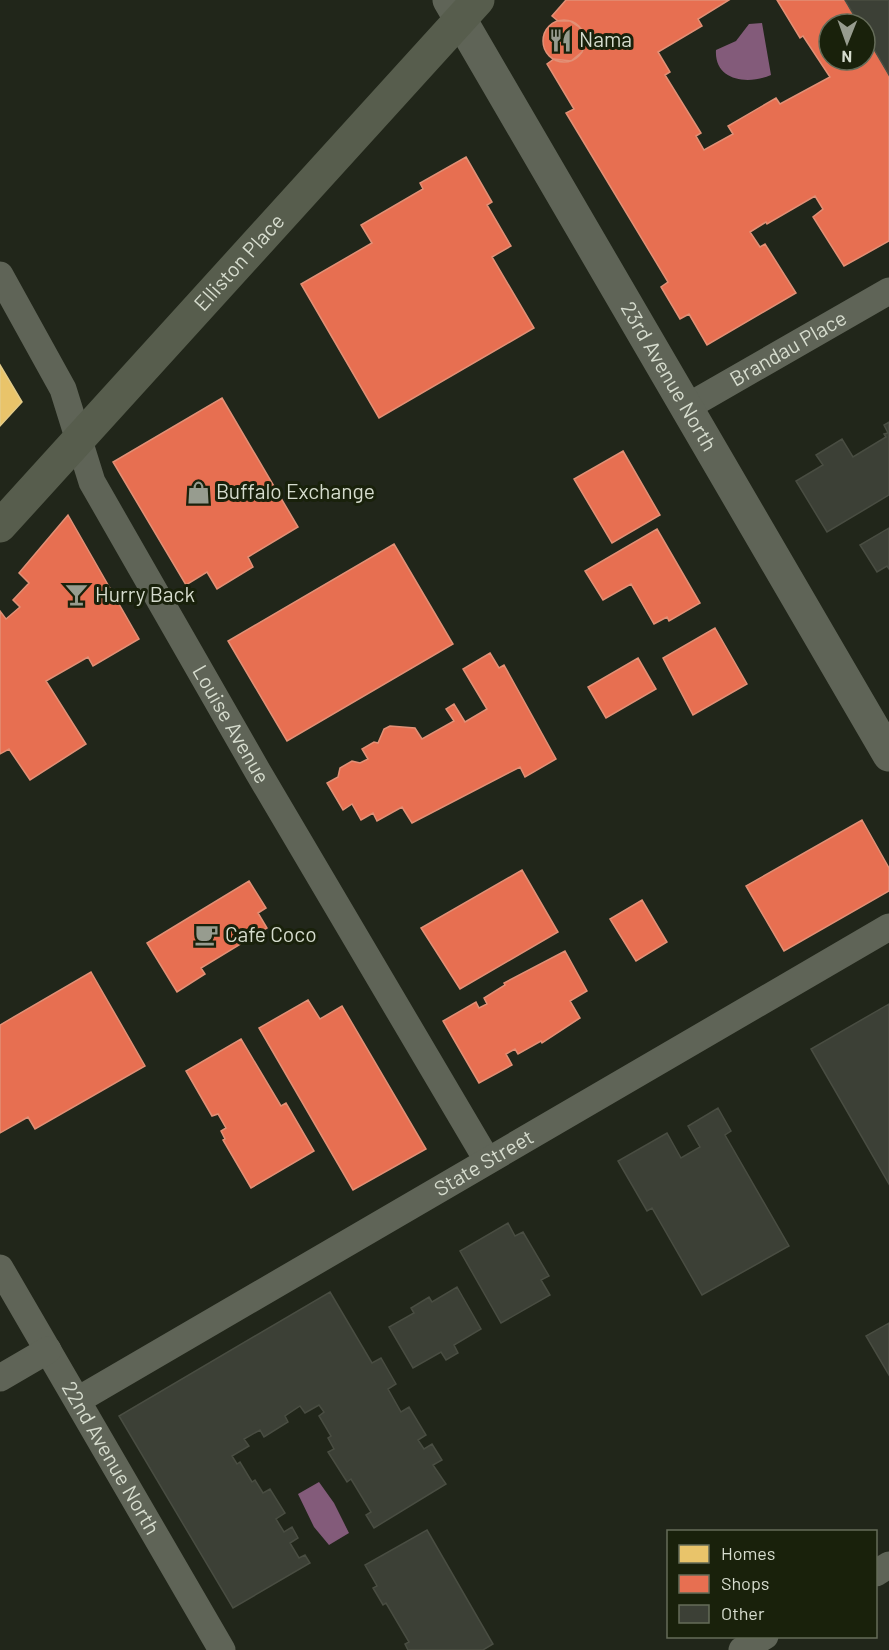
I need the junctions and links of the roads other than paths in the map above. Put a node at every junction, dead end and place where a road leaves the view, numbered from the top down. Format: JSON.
{"nodes":[{"id":1,"x":462,"y":6,"type":"edge"},
{"id":2,"x":0,"y":275,"type":"edge"},
{"id":3,"x":889,"y":291,"type":"edge"},
{"id":4,"x":687,"y":407,"type":"junction"},
{"id":5,"x":79,"y":440,"type":"junction"},
{"id":6,"x":0,"y":526,"type":"edge"},
{"id":7,"x":889,"y":755,"type":"edge"},
{"id":8,"x":889,"y":927,"type":"edge"},
{"id":9,"x":487,"y":1160,"type":"junction"},
{"id":10,"x":0,"y":1268,"type":"edge"},
{"id":11,"x":48,"y":1350,"type":"junction"},
{"id":12,"x":0,"y":1378,"type":"edge"},
{"id":13,"x":78,"y":1400,"type":"junction"},
{"id":14,"x":762,"y":1638,"type":"edge"},
{"id":15,"x":222,"y":1650,"type":"edge"},
{"id":16,"x":742,"y":1650,"type":"edge"}],
"edges":[{"from":1,"to":4,"type":"street","name":"23rd Avenue North"},
{"from":1,"to":5,"type":"main road","name":"Elliston Place"},
{"from":2,"to":5,"type":"street","name":"Louise Avenue"},
{"from":3,"to":4,"type":"street","name":"Brandau Place"},
{"from":4,"to":7,"type":"street","name":"23rd Avenue North"},
{"from":5,"to":6,"type":"main road","name":"Elliston Place"},
{"from":5,"to":9,"type":"street","name":"Louise Avenue"},
{"from":8,"to":9,"type":"street","name":"State Street"},
{"from":9,"to":13,"type":"street","name":"State Street"},
{"from":10,"to":11,"type":"street","name":"22nd Avenue North"},
{"from":11,"to":12,"type":"street"},
{"from":11,"to":13,"type":"street","name":"22nd Avenue North"},
{"from":13,"to":15,"type":"street","name":"22nd Avenue North"},
{"from":14,"to":16,"type":"street"}]}
